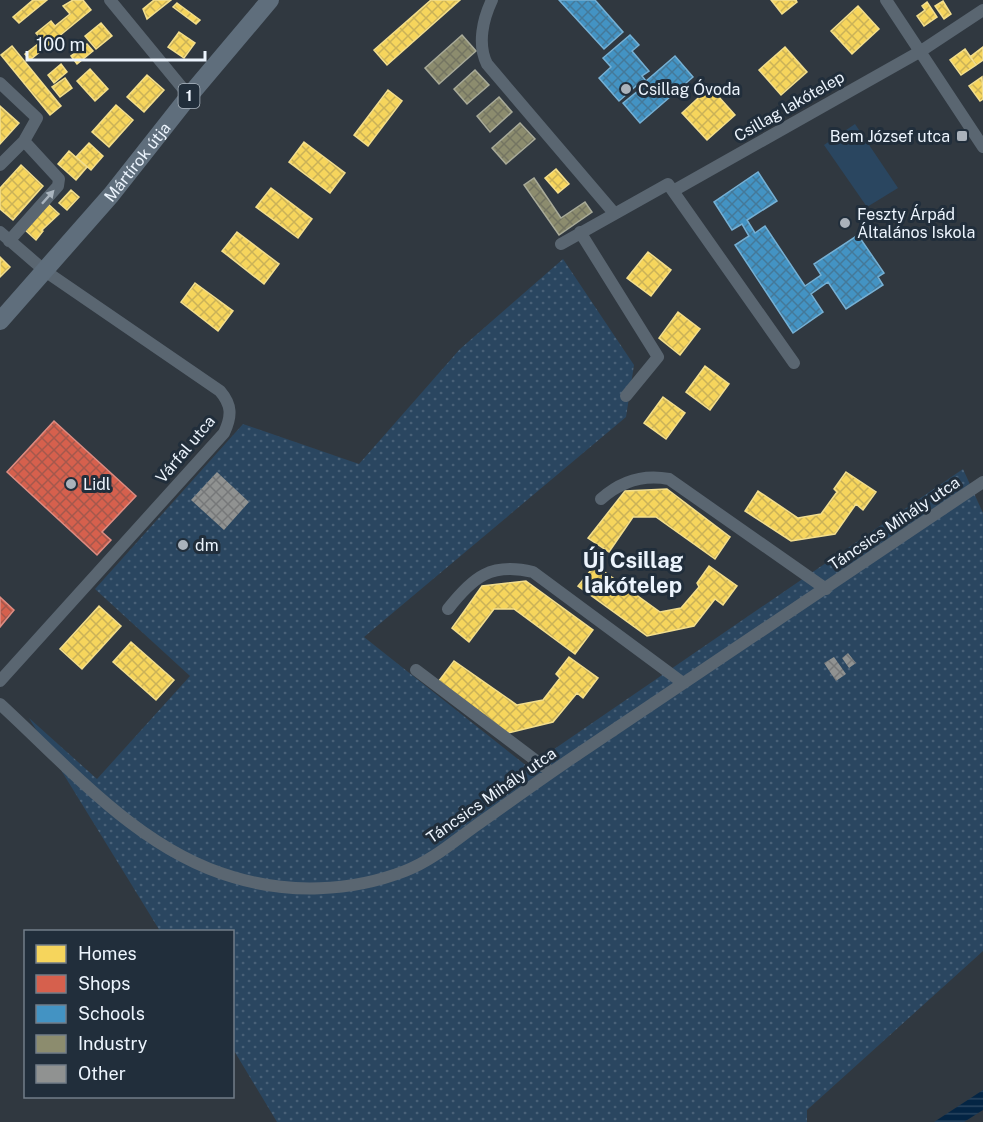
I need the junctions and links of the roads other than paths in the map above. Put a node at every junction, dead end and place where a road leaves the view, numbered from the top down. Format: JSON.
{"nodes":[{"id":1,"x":110,"y":0,"type":"edge"},
{"id":2,"x":270,"y":0,"type":"edge"},
{"id":3,"x":492,"y":0,"type":"edge"},
{"id":4,"x":886,"y":0,"type":"edge"},
{"id":5,"x":983,"y":10,"type":"edge"},
{"id":6,"x":921,"y":51,"type":"junction"},
{"id":7,"x":0,"y":83,"type":"edge"},
{"id":8,"x":189,"y":96,"type":"junction"},
{"id":9,"x":24,"y":141,"type":"junction"},
{"id":10,"x":983,"y":147,"type":"edge"},
{"id":11,"x":0,"y":165,"type":"edge"},
{"id":12,"x":673,"y":191,"type":"junction"},
{"id":13,"x":614,"y":213,"type":"junction"},
{"id":14,"x":580,"y":232,"type":"junction"},
{"id":15,"x":5,"y":237,"type":"edge"},
{"id":16,"x":561,"y":244,"type":"dead end"},
{"id":17,"x":45,"y":270,"type":"junction"},
{"id":18,"x":0,"y":321,"type":"edge"},
{"id":19,"x":794,"y":363,"type":"dead end"},
{"id":20,"x":626,"y":396,"type":"dead end"},
{"id":21,"x":983,"y":482,"type":"edge"},
{"id":22,"x":601,"y":499,"type":"dead end"},
{"id":23,"x":826,"y":589,"type":"junction"},
{"id":24,"x":448,"y":609,"type":"dead end"},
{"id":25,"x":416,"y":670,"type":"dead end"},
{"id":26,"x":0,"y":681,"type":"edge"},
{"id":27,"x":683,"y":683,"type":"junction"},
{"id":28,"x":0,"y":704,"type":"edge"},
{"id":29,"x":551,"y":772,"type":"junction"}],
"edges":[{"from":1,"to":8,"type":"street"},
{"from":2,"to":8,"type":"main road","name":"Mártírok útja","number":"1"},
{"from":3,"to":13,"type":"street"},
{"from":4,"to":6,"type":"street"},
{"from":5,"to":6,"type":"street","name":"Csillag lakótelep"},
{"from":6,"to":10,"type":"street"},
{"from":6,"to":12,"type":"street","name":"Csillag lakótelep"},
{"from":7,"to":9,"type":"street"},
{"from":8,"to":17,"type":"main road","name":"Mártírok útja","number":"1"},
{"from":9,"to":11,"type":"street"},
{"from":15,"to":9,"type":"street","one_way":true},
{"from":12,"to":13,"type":"street","name":"Csillag lakótelep"},
{"from":12,"to":19,"type":"street"},
{"from":13,"to":14,"type":"street","name":"Csillag lakótelep"},
{"from":14,"to":16,"type":"street","name":"Csillag lakótelep"},
{"from":14,"to":20,"type":"street"},
{"from":15,"to":17,"type":"street","name":"Várfal utca"},
{"from":17,"to":18,"type":"main road","name":"Mártírok útja","number":"1"},
{"from":17,"to":26,"type":"street","name":"Várfal utca"},
{"from":21,"to":23,"type":"street","name":"Táncsics Mihály utca"},
{"from":22,"to":23,"type":"street"},
{"from":23,"to":27,"type":"street","name":"Táncsics Mihály utca"},
{"from":24,"to":27,"type":"street"},
{"from":25,"to":29,"type":"street"},
{"from":27,"to":29,"type":"street","name":"Táncsics Mihály utca"},
{"from":28,"to":29,"type":"street","name":"Táncsics Mihály utca"}]}
